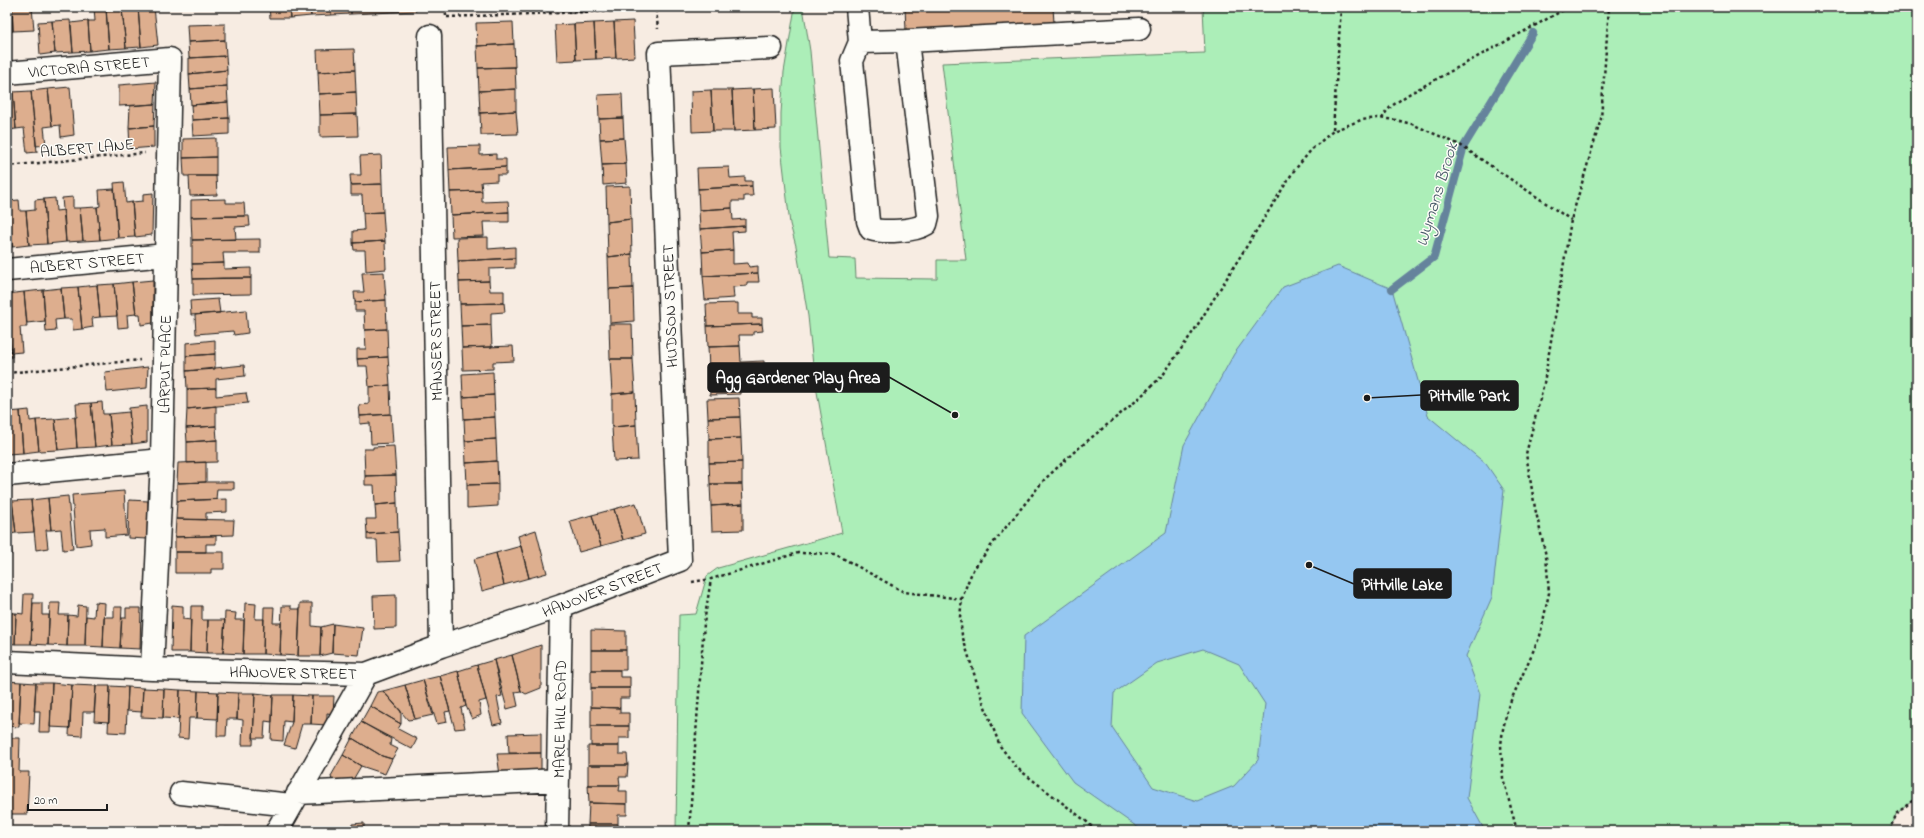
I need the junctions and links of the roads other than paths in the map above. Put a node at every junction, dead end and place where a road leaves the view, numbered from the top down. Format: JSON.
{"nodes":[{"id":1,"x":857,"y":7,"type":"edge"},
{"id":2,"x":1139,"y":29,"type":"dead end"},
{"id":3,"x":430,"y":36,"type":"dead end"},
{"id":4,"x":907,"y":40,"type":"junction"},
{"id":5,"x":860,"y":42,"type":"junction"},
{"id":6,"x":771,"y":48,"type":"dead end"},
{"id":7,"x":170,"y":59,"type":"joint"},
{"id":8,"x":7,"y":73,"type":"edge"},
{"id":9,"x":166,"y":255,"type":"junction"},
{"id":10,"x":7,"y":270,"type":"edge"},
{"id":11,"x":162,"y":460,"type":"junction"},
{"id":12,"x":7,"y":475,"type":"edge"},
{"id":13,"x":680,"y":560,"type":"joint"},
{"id":14,"x":561,"y":606,"type":"junction"},
{"id":15,"x":441,"y":646,"type":"junction"},
{"id":16,"x":7,"y":662,"type":"edge"},
{"id":17,"x":152,"y":669,"type":"junction"},
{"id":18,"x":366,"y":674,"type":"junction"},
{"id":19,"x":558,"y":780,"type":"junction"},
{"id":20,"x":181,"y":793,"type":"dead end"},
{"id":21,"x":295,"y":799,"type":"junction"},
{"id":22,"x":277,"y":831,"type":"edge"},
{"id":23,"x":557,"y":831,"type":"edge"}],
"edges":[{"from":1,"to":5,"type":"street"},
{"from":2,"to":4,"type":"street"},
{"from":3,"to":15,"type":"street","name":"MANSER STREET"},
{"from":4,"to":5,"type":"street"},
{"from":4,"to":5,"type":"street"},
{"from":6,"to":13,"type":"street","name":"HUDSON STREET"},
{"from":7,"to":8,"type":"street","name":"VICTORIA STREET"},
{"from":7,"to":9,"type":"street","name":"LARPUT PLACE"},
{"from":9,"to":10,"type":"street","name":"ALBERT STREET"},
{"from":9,"to":11,"type":"street","name":"LARPUT PLACE"},
{"from":11,"to":12,"type":"street"},
{"from":11,"to":17,"type":"street","name":"LARPUT PLACE"},
{"from":13,"to":14,"type":"street","name":"HANOVER STREET"},
{"from":14,"to":15,"type":"street","name":"HANOVER STREET"},
{"from":14,"to":19,"type":"street","name":"MARLE HILL ROAD"},
{"from":15,"to":18,"type":"street","name":"HANOVER STREET"},
{"from":16,"to":17,"type":"street","name":"HANOVER STREET"},
{"from":17,"to":18,"type":"street","name":"HANOVER STREET"},
{"from":18,"to":21,"type":"street"},
{"from":19,"to":21,"type":"street"},
{"from":19,"to":23,"type":"street","name":"MARLE HILL ROAD"},
{"from":20,"to":21,"type":"street"},
{"from":21,"to":22,"type":"street"}]}
